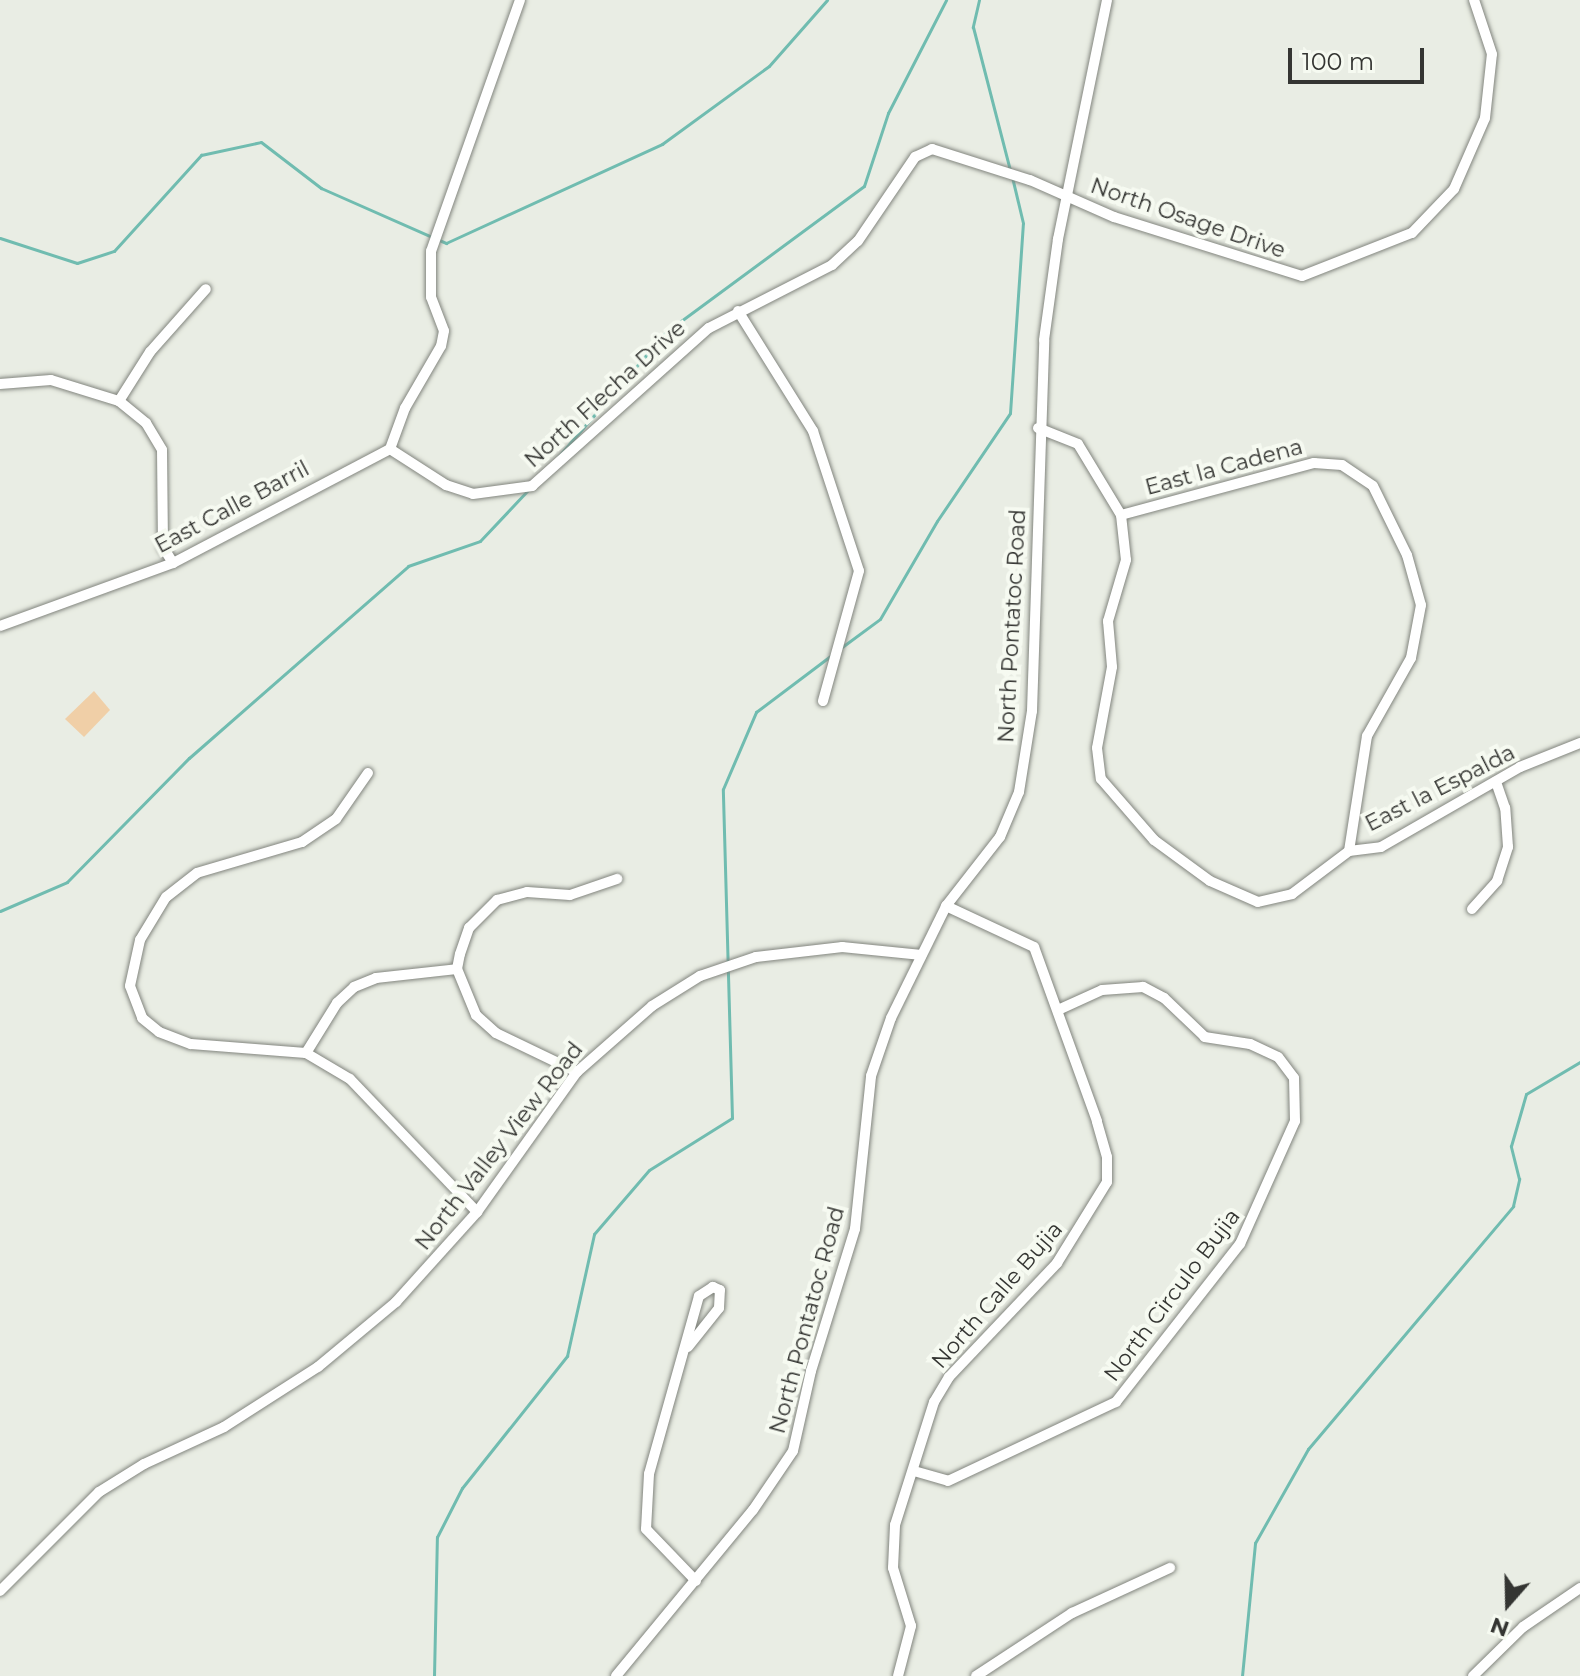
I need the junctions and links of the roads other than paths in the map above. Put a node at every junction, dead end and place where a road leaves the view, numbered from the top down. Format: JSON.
{"nodes":[{"id":1,"x":520,"y":0,"type":"edge"},
{"id":2,"x":1107,"y":0,"type":"edge"},
{"id":3,"x":1474,"y":0,"type":"edge"},
{"id":4,"x":1066,"y":197,"type":"junction"},
{"id":5,"x":206,"y":289,"type":"dead end"},
{"id":6,"x":738,"y":311,"type":"junction"},
{"id":7,"x":0,"y":384,"type":"edge"},
{"id":8,"x":119,"y":401,"type":"junction"},
{"id":9,"x":1038,"y":428,"type":"junction"},
{"id":10,"x":390,"y":449,"type":"junction"},
{"id":11,"x":1121,"y":515,"type":"junction"},
{"id":12,"x":173,"y":563,"type":"junction"},
{"id":13,"x":0,"y":626,"type":"edge"},
{"id":14,"x":823,"y":701,"type":"dead end"},
{"id":15,"x":1580,"y":743,"type":"edge"},
{"id":16,"x":368,"y":773,"type":"dead end"},
{"id":17,"x":1496,"y":782,"type":"junction"},
{"id":18,"x":1349,"y":851,"type":"junction"},
{"id":19,"x":617,"y":879,"type":"dead end"},
{"id":20,"x":946,"y":906,"type":"junction"},
{"id":21,"x":1472,"y":909,"type":"dead end"},
{"id":22,"x":922,"y":955,"type":"junction"},
{"id":23,"x":457,"y":969,"type":"junction"},
{"id":24,"x":1058,"y":1010,"type":"junction"},
{"id":25,"x":306,"y":1053,"type":"junction"},
{"id":26,"x":577,"y":1072,"type":"junction"},
{"id":27,"x":477,"y":1212,"type":"junction"},
{"id":28,"x":688,"y":1347,"type":"junction"},
{"id":29,"x":914,"y":1471,"type":"junction"},
{"id":30,"x":1170,"y":1568,"type":"dead end"},
{"id":31,"x":696,"y":1581,"type":"junction"},
{"id":32,"x":1580,"y":1588,"type":"edge"},
{"id":33,"x":0,"y":1591,"type":"edge"},
{"id":34,"x":616,"y":1676,"type":"edge"},
{"id":35,"x":898,"y":1676,"type":"edge"},
{"id":36,"x":976,"y":1676,"type":"edge"},
{"id":37,"x":1473,"y":1676,"type":"edge"}],
"edges":[{"from":1,"to":10,"type":"street"},
{"from":2,"to":4,"type":"street","name":"North Pontatoc Road"},
{"from":3,"to":4,"type":"street","name":"North Osage Drive"},
{"from":4,"to":6,"type":"street","name":"North Flecha Drive"},
{"from":4,"to":9,"type":"street","name":"North Pontatoc Road"},
{"from":5,"to":8,"type":"street"},
{"from":6,"to":10,"type":"street","name":"North Flecha Drive"},
{"from":6,"to":14,"type":"street"},
{"from":7,"to":8,"type":"street"},
{"from":8,"to":12,"type":"street"},
{"from":9,"to":11,"type":"street","name":"East la Espalda"},
{"from":9,"to":20,"type":"street","name":"North Pontatoc Road"},
{"from":10,"to":12,"type":"street","name":"East Calle Barril"},
{"from":11,"to":18,"type":"street","name":"East la Espalda"},
{"from":11,"to":18,"type":"street","name":"East la Cadena"},
{"from":12,"to":13,"type":"street","name":"East Calle Barril"},
{"from":15,"to":17,"type":"street","name":"East la Espalda"},
{"from":16,"to":25,"type":"street"},
{"from":17,"to":18,"type":"street","name":"East la Espalda"},
{"from":17,"to":21,"type":"street"},
{"from":19,"to":23,"type":"street"},
{"from":20,"to":22,"type":"street","name":"North Pontatoc Road"},
{"from":20,"to":24,"type":"street","name":"North Calle Bujia"},
{"from":22,"to":26,"type":"street","name":"North Valley View Road"},
{"from":22,"to":31,"type":"street","name":"North Pontatoc Road"},
{"from":23,"to":25,"type":"street"},
{"from":23,"to":26,"type":"street"},
{"from":24,"to":29,"type":"street","name":"North Calle Bujia"},
{"from":24,"to":29,"type":"street","name":"North Circulo Bujia"},
{"from":25,"to":27,"type":"street"},
{"from":26,"to":27,"type":"street","name":"North Valley View Road"},
{"from":27,"to":33,"type":"street","name":"North Valley View Road"},
{"from":28,"to":28,"type":"street"},
{"from":28,"to":31,"type":"street"},
{"from":29,"to":35,"type":"street","name":"North Calle Bujia"},
{"from":30,"to":36,"type":"street"},
{"from":31,"to":34,"type":"street","name":"North Pontatoc Road"},
{"from":32,"to":37,"type":"street"}]}
